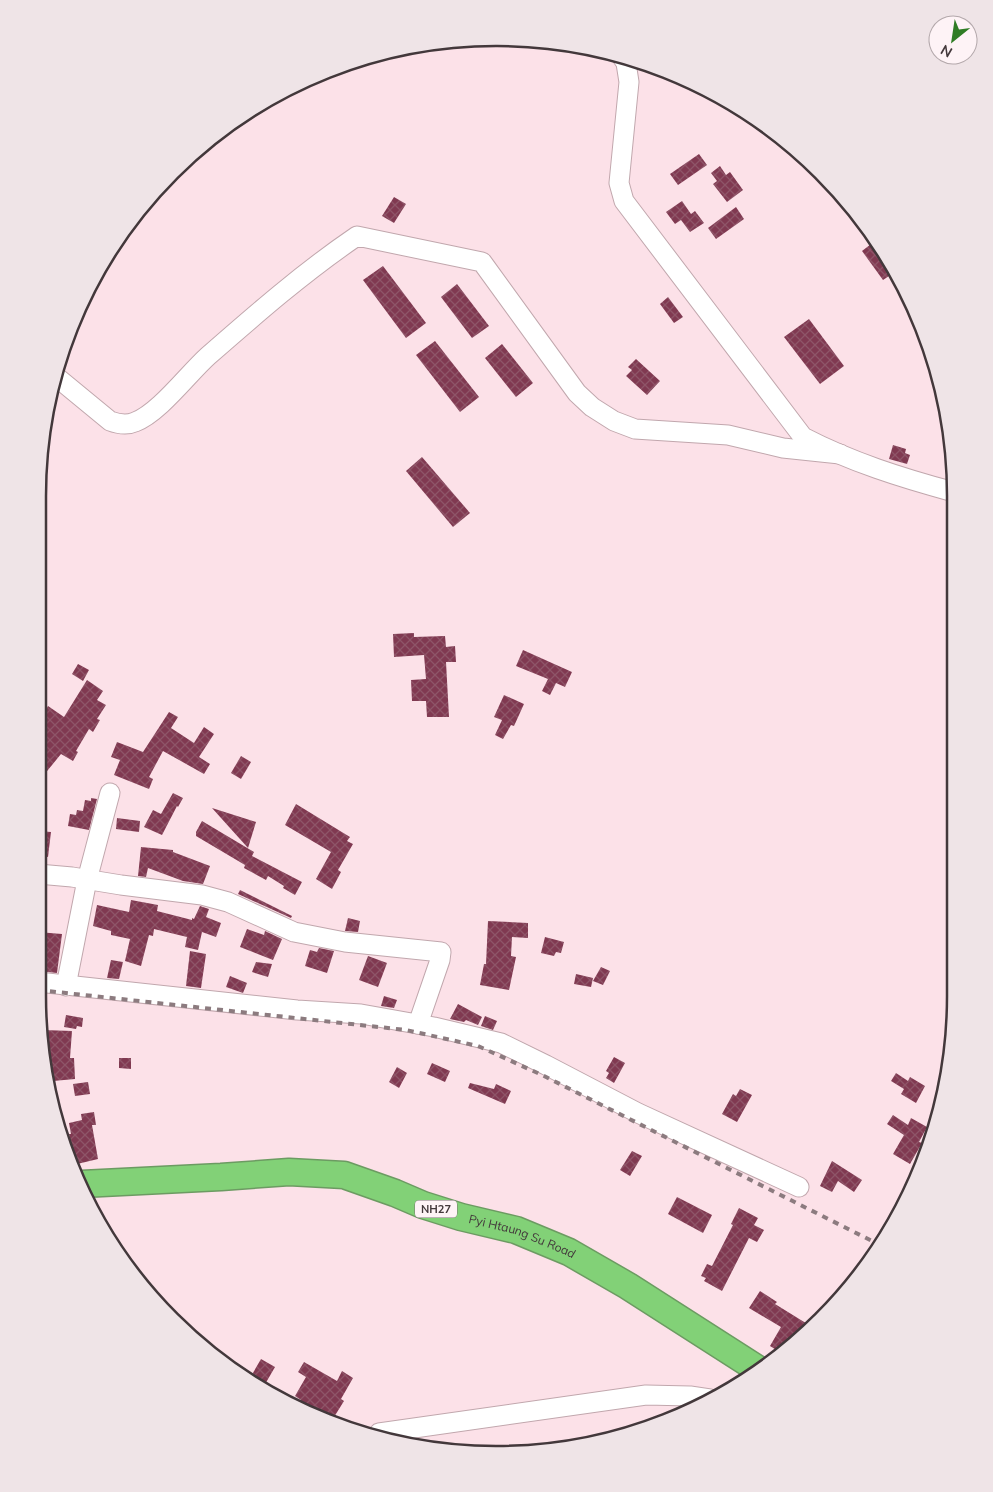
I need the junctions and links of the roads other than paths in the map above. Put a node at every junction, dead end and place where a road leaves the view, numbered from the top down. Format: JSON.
{"nodes":[{"id":1,"x":626,"y":66,"type":"edge"},
{"id":2,"x":62,"y":380,"type":"edge"},
{"id":3,"x":840,"y":454,"type":"junction"},
{"id":4,"x":947,"y":490,"type":"edge"},
{"id":5,"x":110,"y":793,"type":"dead end"},
{"id":6,"x":46,"y":875,"type":"edge"},
{"id":7,"x":87,"y":880,"type":"junction"},
{"id":8,"x":46,"y":983,"type":"edge"},
{"id":9,"x":66,"y":986,"type":"junction"},
{"id":10,"x":418,"y":1024,"type":"junction"},
{"id":11,"x":88,"y":1184,"type":"edge"},
{"id":12,"x":799,"y":1188,"type":"dead end"},
{"id":13,"x":753,"y":1366,"type":"edge"},
{"id":14,"x":699,"y":1397,"type":"edge"},
{"id":15,"x":387,"y":1432,"type":"edge"}],
"edges":[{"from":1,"to":3,"type":"street"},
{"from":2,"to":3,"type":"street"},
{"from":3,"to":4,"type":"street"},
{"from":5,"to":7,"type":"street"},
{"from":6,"to":7,"type":"street"},
{"from":7,"to":9,"type":"street"},
{"from":7,"to":10,"type":"street"},
{"from":8,"to":9,"type":"street"},
{"from":9,"to":10,"type":"street"},
{"from":10,"to":12,"type":"street"},
{"from":11,"to":13,"type":"highway","name":"Pyi Htaung Su Road","number":"NH27"},
{"from":14,"to":15,"type":"street"}]}
